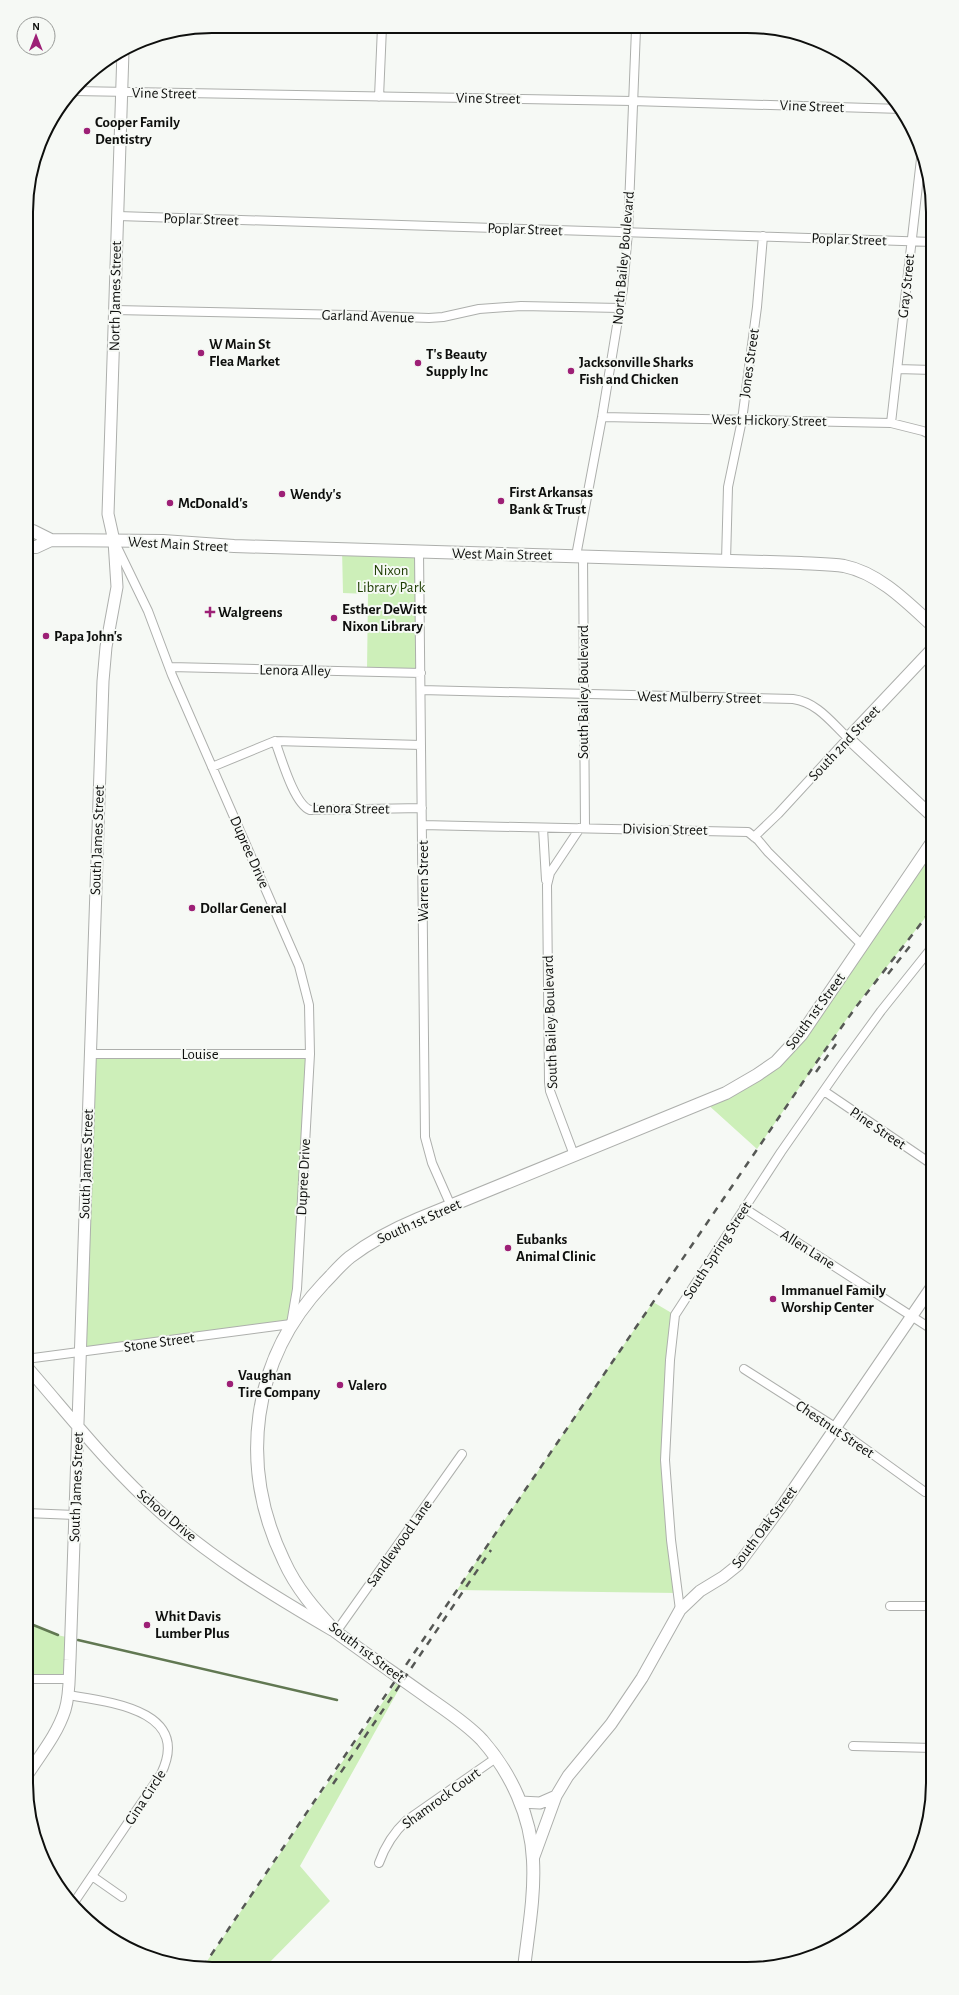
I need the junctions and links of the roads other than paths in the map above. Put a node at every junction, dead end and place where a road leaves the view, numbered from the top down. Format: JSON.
{"nodes":[{"id":1,"x":382,"y":33,"type":"edge"},
{"id":2,"x":636,"y":33,"type":"edge"},
{"id":3,"x":123,"y":57,"type":"edge"},
{"id":4,"x":80,"y":91,"type":"edge"},
{"id":5,"x":121,"y":92,"type":"junction"},
{"id":6,"x":379,"y":98,"type":"junction"},
{"id":7,"x":632,"y":101,"type":"junction"},
{"id":8,"x":893,"y":109,"type":"edge"},
{"id":9,"x":920,"y":166,"type":"edge"},
{"id":10,"x":118,"y":216,"type":"junction"},
{"id":11,"x":628,"y":232,"type":"junction"},
{"id":12,"x":763,"y":236,"type":"junction"},
{"id":13,"x":911,"y":241,"type":"junction"},
{"id":14,"x":926,"y":242,"type":"edge"},
{"id":15,"x":620,"y":308,"type":"junction"},
{"id":16,"x":115,"y":310,"type":"junction"},
{"id":17,"x":897,"y":369,"type":"junction"},
{"id":18,"x":926,"y":370,"type":"edge"},
{"id":19,"x":602,"y":417,"type":"junction"},
{"id":20,"x":742,"y":420,"type":"junction"},
{"id":21,"x":891,"y":423,"type":"junction"},
{"id":22,"x":926,"y":433,"type":"edge"},
{"id":23,"x":33,"y":531,"type":"edge"},
{"id":24,"x":51,"y":540,"type":"junction"},
{"id":25,"x":114,"y":541,"type":"junction"},
{"id":26,"x":33,"y":547,"type":"edge"},
{"id":27,"x":419,"y":552,"type":"junction"},
{"id":28,"x":580,"y":556,"type":"junction"},
{"id":29,"x":726,"y":561,"type":"junction"},
{"id":30,"x":926,"y":620,"type":"edge"},
{"id":31,"x":926,"y":655,"type":"edge"},
{"id":32,"x":170,"y":667,"type":"junction"},
{"id":33,"x":421,"y":673,"type":"junction"},
{"id":34,"x":421,"y":690,"type":"junction"},
{"id":35,"x":583,"y":694,"type":"junction"},
{"id":36,"x":848,"y":738,"type":"junction"},
{"id":37,"x":275,"y":741,"type":"junction"},
{"id":38,"x":421,"y":745,"type":"junction"},
{"id":39,"x":212,"y":767,"type":"junction"},
{"id":40,"x":422,"y":808,"type":"junction"},
{"id":41,"x":926,"y":810,"type":"edge"},
{"id":42,"x":422,"y":824,"type":"junction"},
{"id":43,"x":543,"y":828,"type":"junction"},
{"id":44,"x":582,"y":828,"type":"junction"},
{"id":45,"x":754,"y":836,"type":"junction"},
{"id":46,"x":926,"y":851,"type":"edge"},
{"id":47,"x":546,"y":885,"type":"junction"},
{"id":48,"x":862,"y":945,"type":"junction"},
{"id":49,"x":926,"y":955,"type":"edge"},
{"id":50,"x":90,"y":1054,"type":"junction"},
{"id":51,"x":310,"y":1054,"type":"junction"},
{"id":52,"x":824,"y":1091,"type":"junction"},
{"id":53,"x":574,"y":1155,"type":"junction"},
{"id":54,"x":926,"y":1160,"type":"edge"},
{"id":55,"x":451,"y":1206,"type":"junction"},
{"id":56,"x":744,"y":1208,"type":"junction"},
{"id":57,"x":926,"y":1295,"type":"edge"},
{"id":58,"x":912,"y":1316,"type":"junction"},
{"id":59,"x":291,"y":1324,"type":"junction"},
{"id":60,"x":926,"y":1325,"type":"edge"},
{"id":61,"x":79,"y":1352,"type":"junction"},
{"id":62,"x":33,"y":1358,"type":"edge"},
{"id":63,"x":744,"y":1369,"type":"dead end"},
{"id":64,"x":33,"y":1374,"type":"edge"},
{"id":65,"x":78,"y":1425,"type":"junction"},
{"id":66,"x":835,"y":1427,"type":"junction"},
{"id":67,"x":462,"y":1454,"type":"dead end"},
{"id":68,"x":925,"y":1492,"type":"dead end"},
{"id":69,"x":33,"y":1513,"type":"edge"},
{"id":70,"x":75,"y":1515,"type":"junction"},
{"id":71,"x":890,"y":1606,"type":"dead end"},
{"id":72,"x":926,"y":1606,"type":"edge"},
{"id":73,"x":680,"y":1610,"type":"junction"},
{"id":74,"x":336,"y":1632,"type":"junction"},
{"id":75,"x":33,"y":1679,"type":"edge"},
{"id":76,"x":69,"y":1679,"type":"junction"},
{"id":77,"x":68,"y":1695,"type":"junction"},
{"id":78,"x":853,"y":1746,"type":"dead end"},
{"id":79,"x":926,"y":1748,"type":"edge"},
{"id":80,"x":496,"y":1758,"type":"junction"},
{"id":81,"x":33,"y":1767,"type":"edge"},
{"id":82,"x":556,"y":1796,"type":"junction"},
{"id":83,"x":520,"y":1802,"type":"junction"},
{"id":84,"x":533,"y":1859,"type":"junction"},
{"id":85,"x":379,"y":1863,"type":"dead end"},
{"id":86,"x":92,"y":1876,"type":"junction"},
{"id":87,"x":122,"y":1897,"type":"dead end"},
{"id":88,"x":76,"y":1900,"type":"edge"},
{"id":89,"x":525,"y":1962,"type":"edge"}],
"edges":[{"from":1,"to":6,"type":"street"},
{"from":2,"to":7,"type":"street","name":"North Bailey Boulevard"},
{"from":3,"to":5,"type":"street","name":"North James Street"},
{"from":4,"to":5,"type":"street","name":"Vine Street"},
{"from":5,"to":6,"type":"street","name":"Vine Street"},
{"from":5,"to":10,"type":"street","name":"North James Street"},
{"from":6,"to":7,"type":"street","name":"Vine Street"},
{"from":7,"to":8,"type":"street","name":"Vine Street"},
{"from":7,"to":11,"type":"street","name":"North Bailey Boulevard"},
{"from":9,"to":13,"type":"street","name":"Gray Street"},
{"from":10,"to":11,"type":"street","name":"Poplar Street"},
{"from":10,"to":16,"type":"street","name":"North James Street"},
{"from":11,"to":12,"type":"street","name":"Poplar Street"},
{"from":11,"to":15,"type":"street","name":"North Bailey Boulevard"},
{"from":12,"to":13,"type":"street","name":"Poplar Street"},
{"from":12,"to":20,"type":"street","name":"Jones Street"},
{"from":13,"to":14,"type":"street","name":"Poplar Street"},
{"from":13,"to":17,"type":"street","name":"Gray Street"},
{"from":15,"to":16,"type":"street","name":"Garland Avenue"},
{"from":15,"to":19,"type":"street","name":"North Bailey Boulevard"},
{"from":16,"to":25,"type":"street","name":"North James Street"},
{"from":17,"to":18,"type":"street"},
{"from":17,"to":21,"type":"street","name":"Gray Street"},
{"from":19,"to":20,"type":"street","name":"West Hickory Street"},
{"from":19,"to":28,"type":"street","name":"North Bailey Boulevard"},
{"from":20,"to":21,"type":"street","name":"West Hickory Street"},
{"from":20,"to":29,"type":"street","name":"Jones Street"},
{"from":21,"to":22,"type":"street","name":"West Hickory Street"},
{"from":23,"to":24,"type":"main road","name":"West Main Street"},
{"from":24,"to":25,"type":"main road","name":"West Main Street"},
{"from":24,"to":26,"type":"main road","name":"West Main Street"},
{"from":25,"to":27,"type":"main road","name":"West Main Street"},
{"from":25,"to":32,"type":"street","name":"Dupree Drive"},
{"from":25,"to":50,"type":"street","name":"South James Street"},
{"from":27,"to":28,"type":"main road","name":"West Main Street"},
{"from":27,"to":33,"type":"street","name":"Warren Street"},
{"from":28,"to":29,"type":"main road","name":"West Main Street"},
{"from":28,"to":35,"type":"street","name":"South Bailey Boulevard"},
{"from":29,"to":30,"type":"main road","name":"West Main Street"},
{"from":31,"to":36,"type":"street","name":"South 2nd Street"},
{"from":32,"to":33,"type":"street","name":"Lenora Alley"},
{"from":32,"to":39,"type":"street","name":"Dupree Drive"},
{"from":33,"to":34,"type":"street","name":"Warren Street"},
{"from":34,"to":35,"type":"street","name":"West Mulberry Street"},
{"from":34,"to":38,"type":"street","name":"Warren Street"},
{"from":35,"to":36,"type":"street","name":"West Mulberry Street"},
{"from":35,"to":44,"type":"street","name":"South Bailey Boulevard"},
{"from":36,"to":41,"type":"street","name":"West Mulberry Street"},
{"from":36,"to":45,"type":"street","name":"South 2nd Street"},
{"from":37,"to":38,"type":"street"},
{"from":37,"to":39,"type":"street"},
{"from":37,"to":40,"type":"street","name":"Lenora Street"},
{"from":38,"to":40,"type":"street","name":"Warren Street"},
{"from":39,"to":51,"type":"street","name":"Dupree Drive"},
{"from":40,"to":42,"type":"street","name":"Warren Street"},
{"from":42,"to":43,"type":"street","name":"Division Street"},
{"from":42,"to":55,"type":"street","name":"Warren Street"},
{"from":43,"to":44,"type":"street","name":"Division Street"},
{"from":43,"to":47,"type":"street","name":"South Bailey Boulevard"},
{"from":44,"to":45,"type":"street","name":"Division Street"},
{"from":44,"to":47,"type":"street","name":"South Bailey Boulevard"},
{"from":45,"to":48,"type":"street","name":"Division Street"},
{"from":46,"to":48,"type":"main road","name":"South 1st Street"},
{"from":47,"to":53,"type":"street","name":"South Bailey Boulevard"},
{"from":48,"to":53,"type":"main road","name":"South 1st Street"},
{"from":49,"to":52,"type":"street","name":"South Spring Street"},
{"from":50,"to":51,"type":"street","name":"Louise"},
{"from":50,"to":61,"type":"street","name":"South James Street"},
{"from":51,"to":59,"type":"street","name":"Dupree Drive"},
{"from":52,"to":54,"type":"street","name":"Pine Street"},
{"from":52,"to":56,"type":"street","name":"South Spring Street"},
{"from":53,"to":55,"type":"main road","name":"South 1st Street"},
{"from":55,"to":59,"type":"main road","name":"South 1st Street"},
{"from":56,"to":58,"type":"street","name":"Allen Lane"},
{"from":56,"to":73,"type":"street","name":"South Spring Street"},
{"from":57,"to":58,"type":"street","name":"South Oak Street"},
{"from":58,"to":60,"type":"street","name":"Allen Lane"},
{"from":58,"to":66,"type":"street","name":"South Oak Street"},
{"from":59,"to":61,"type":"street","name":"Stone Street"},
{"from":59,"to":74,"type":"main road","name":"South 1st Street"},
{"from":61,"to":62,"type":"street","name":"Stone Street"},
{"from":61,"to":65,"type":"street","name":"South James Street"},
{"from":63,"to":66,"type":"street","name":"Chestnut Street"},
{"from":64,"to":65,"type":"street","name":"School Drive"},
{"from":65,"to":70,"type":"street","name":"South James Street"},
{"from":65,"to":74,"type":"street","name":"School Drive"},
{"from":66,"to":68,"type":"street","name":"Chestnut Street"},
{"from":66,"to":73,"type":"street","name":"South Oak Street"},
{"from":67,"to":74,"type":"street","name":"Sandlewood Lane"},
{"from":69,"to":70,"type":"street"},
{"from":70,"to":76,"type":"street","name":"South James Street"},
{"from":71,"to":72,"type":"street"},
{"from":73,"to":82,"type":"street","name":"South Oak Street"},
{"from":74,"to":80,"type":"main road","name":"South 1st Street"},
{"from":75,"to":76,"type":"street"},
{"from":76,"to":77,"type":"street","name":"South James Street"},
{"from":77,"to":81,"type":"street","name":"South James Street"},
{"from":77,"to":86,"type":"street","name":"Gina Circle"},
{"from":78,"to":79,"type":"street"},
{"from":80,"to":83,"type":"main road","name":"South 1st Street"},
{"from":80,"to":85,"type":"street","name":"Shamrock Court"},
{"from":82,"to":83,"type":"street"},
{"from":82,"to":84,"type":"street","name":"South Oak Street"},
{"from":83,"to":84,"type":"main road","name":"South 1st Street"},
{"from":84,"to":89,"type":"main road","name":"South 1st Street"},
{"from":86,"to":87,"type":"street"},
{"from":86,"to":88,"type":"street","name":"Gina Circle"}]}
